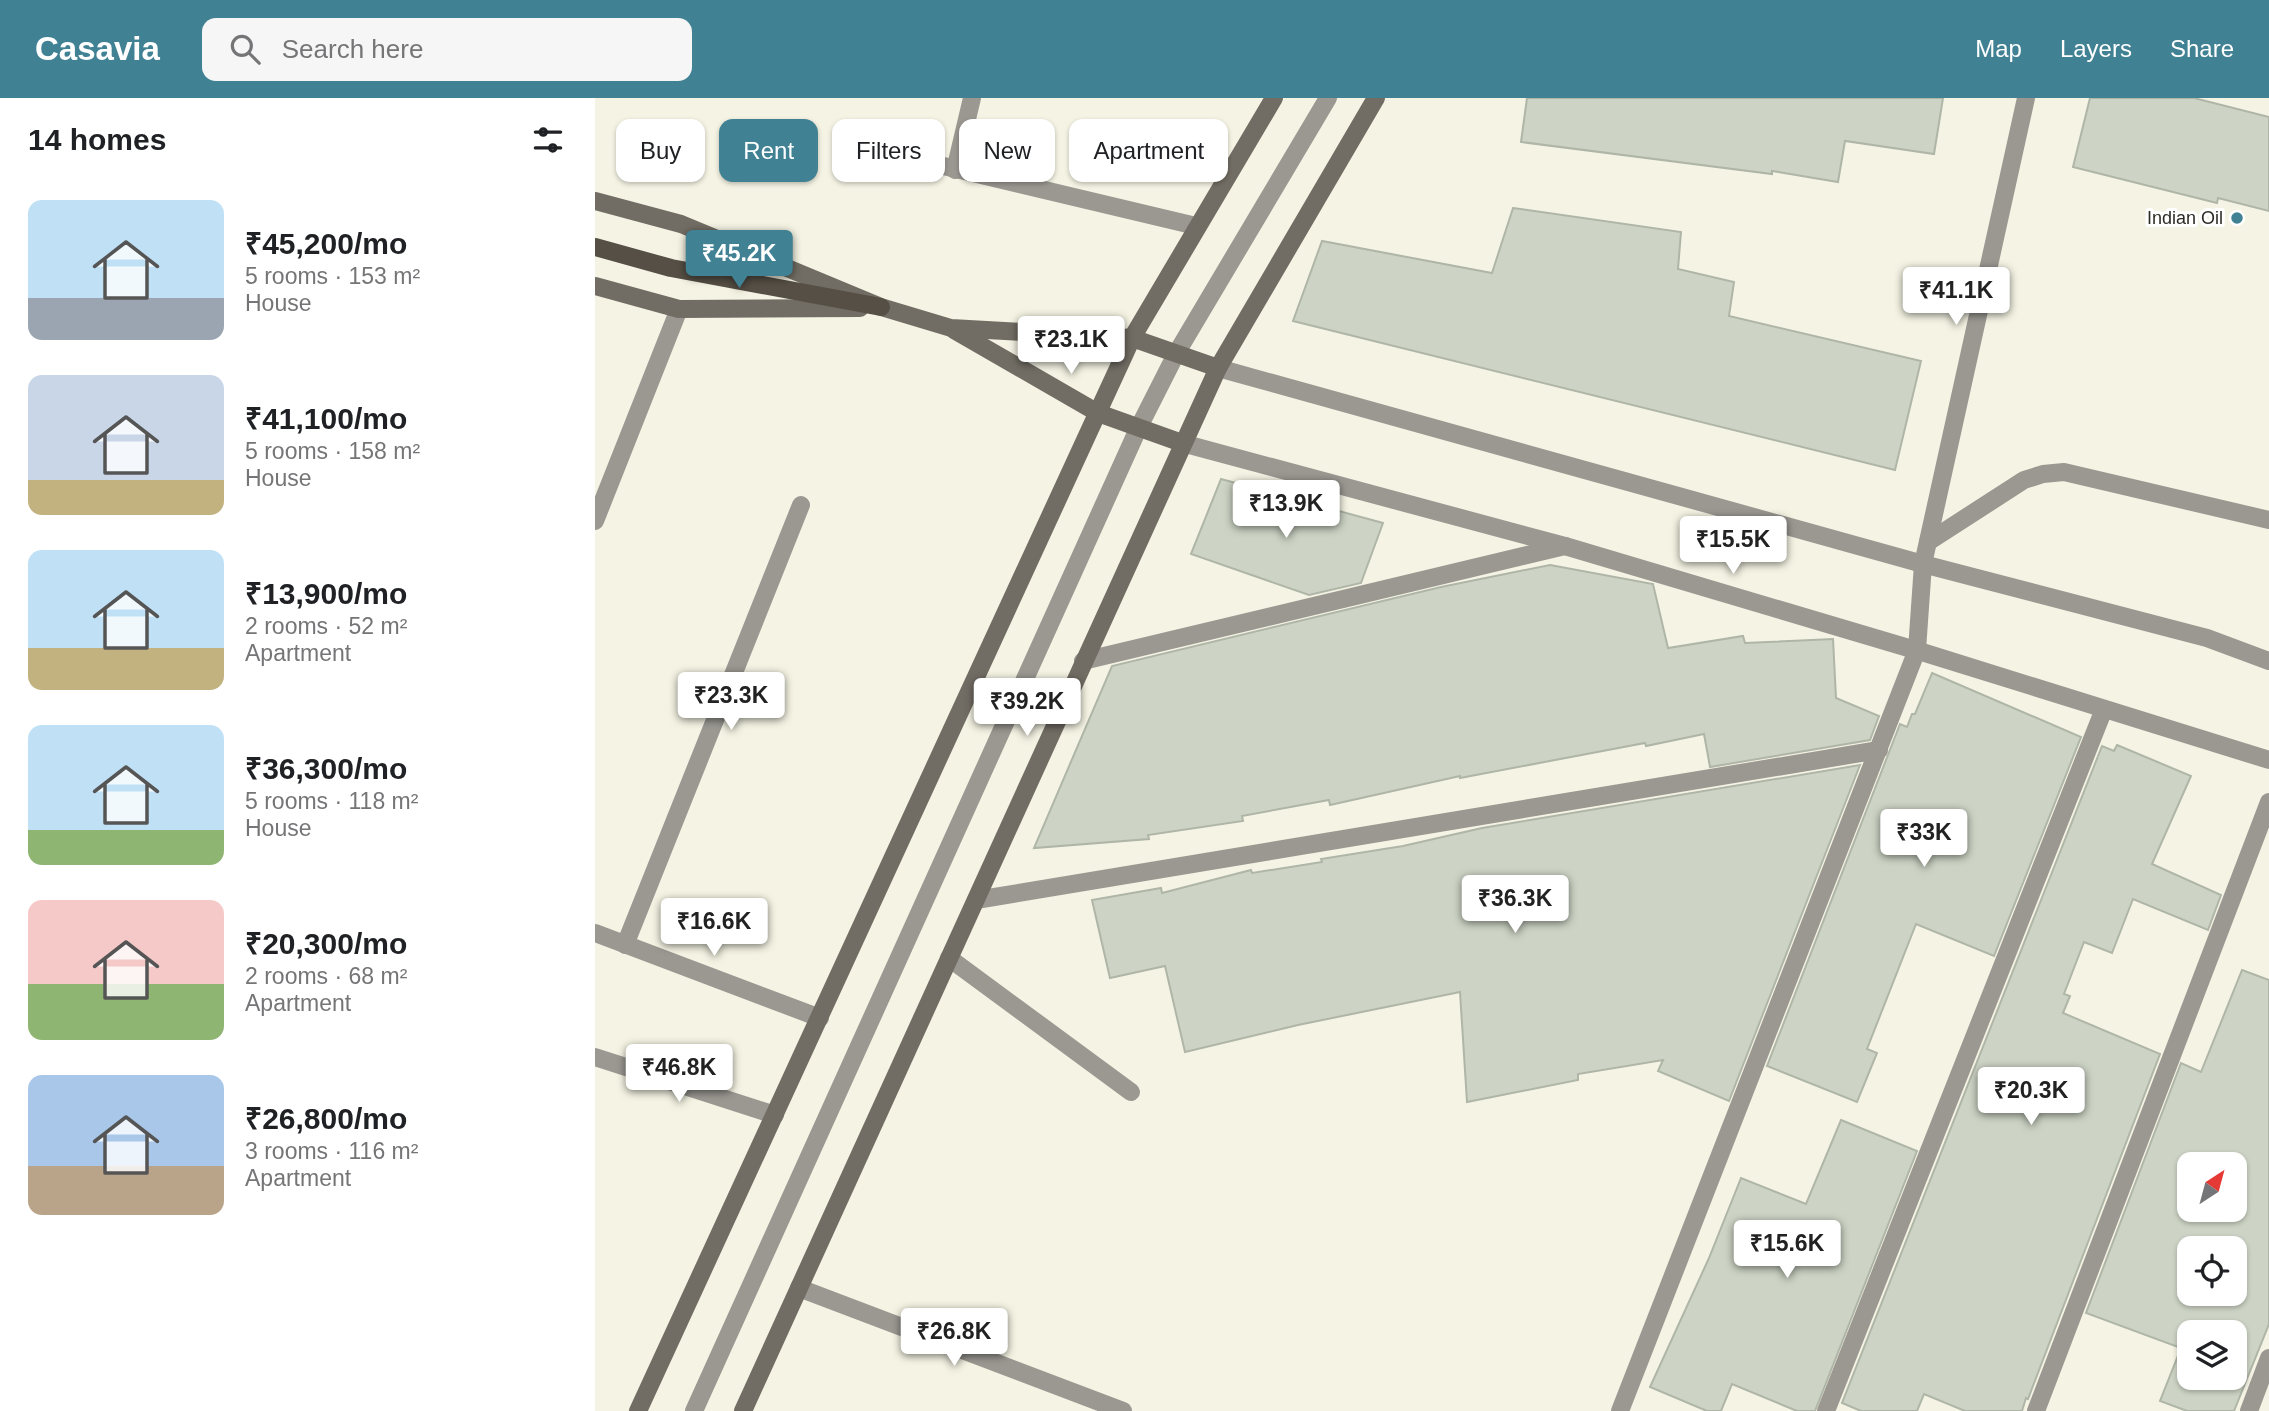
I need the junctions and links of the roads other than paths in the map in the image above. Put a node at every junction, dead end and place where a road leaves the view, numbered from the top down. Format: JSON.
{"nodes":[{"id":1,"x":972,"y":98,"type":"edge"},
{"id":2,"x":1274,"y":98,"type":"edge"},
{"id":3,"x":1328,"y":98,"type":"edge"},
{"id":4,"x":1376,"y":98,"type":"edge"},
{"id":5,"x":2025,"y":98,"type":"edge"},
{"id":6,"x":945,"y":167,"type":"edge"},
{"id":7,"x":955,"y":170,"type":"junction"},
{"id":8,"x":595,"y":201,"type":"edge"},
{"id":9,"x":1196,"y":226,"type":"junction"},
{"id":10,"x":595,"y":247,"type":"edge"},
{"id":11,"x":595,"y":286,"type":"edge"},
{"id":12,"x":881,"y":307,"type":"junction"},
{"id":13,"x":679,"y":309,"type":"junction"},
{"id":14,"x":951,"y":328,"type":"junction"},
{"id":15,"x":1132,"y":338,"type":"junction"},
{"id":16,"x":1176,"y":354,"type":"junction"},
{"id":17,"x":1217,"y":368,"type":"junction"},
{"id":18,"x":1098,"y":413,"type":"junction"},
{"id":19,"x":1138,"y":429,"type":"junction"},
{"id":20,"x":1182,"y":443,"type":"junction"},
{"id":21,"x":801,"y":505,"type":"dead end"},
{"id":22,"x":2269,"y":520,"type":"edge"},
{"id":23,"x":595,"y":521,"type":"edge"},
{"id":24,"x":1928,"y":542,"type":"junction"},
{"id":25,"x":1565,"y":546,"type":"junction"},
{"id":26,"x":1923,"y":564,"type":"junction"},
{"id":27,"x":1917,"y":650,"type":"junction"},
{"id":28,"x":2269,"y":660,"type":"edge"},
{"id":29,"x":1083,"y":661,"type":"junction"},
{"id":30,"x":2104,"y":709,"type":"junction"},
{"id":31,"x":1879,"y":750,"type":"junction"},
{"id":32,"x":2269,"y":760,"type":"edge"},
{"id":33,"x":2269,"y":802,"type":"edge"},
{"id":34,"x":977,"y":900,"type":"junction"},
{"id":35,"x":595,"y":933,"type":"edge"},
{"id":36,"x":625,"y":945,"type":"junction"},
{"id":37,"x":949,"y":958,"type":"junction"},
{"id":38,"x":820,"y":1018,"type":"junction"},
{"id":39,"x":595,"y":1057,"type":"edge"},
{"id":40,"x":1131,"y":1092,"type":"dead end"},
{"id":41,"x":775,"y":1115,"type":"junction"},
{"id":42,"x":799,"y":1288,"type":"junction"},
{"id":43,"x":2269,"y":1357,"type":"edge"},
{"id":44,"x":638,"y":1411,"type":"edge"},
{"id":45,"x":694,"y":1411,"type":"edge"},
{"id":46,"x":743,"y":1411,"type":"edge"},
{"id":47,"x":1123,"y":1411,"type":"edge"},
{"id":48,"x":1620,"y":1411,"type":"edge"},
{"id":49,"x":1826,"y":1411,"type":"edge"},
{"id":50,"x":2036,"y":1411,"type":"edge"},
{"id":51,"x":2249,"y":1411,"type":"edge"}],
"edges":[{"from":1,"to":7,"type":"street"},
{"from":2,"to":9,"type":"main road"},
{"from":3,"to":16,"type":"street"},
{"from":4,"to":17,"type":"main road"},
{"from":5,"to":24,"type":"street"},
{"from":6,"to":7,"type":"street"},
{"from":7,"to":9,"type":"street"},
{"from":8,"to":12,"type":"main road"},
{"from":9,"to":15,"type":"main road"},
{"from":10,"to":12,"type":"main road"},
{"from":11,"to":13,"type":"main road"},
{"from":12,"to":13,"type":"main road"},
{"from":12,"to":14,"type":"main road"},
{"from":13,"to":23,"type":"street"},
{"from":14,"to":15,"type":"main road"},
{"from":14,"to":18,"type":"main road"},
{"from":15,"to":16,"type":"main road"},
{"from":15,"to":18,"type":"main road"},
{"from":16,"to":17,"type":"main road"},
{"from":16,"to":19,"type":"street"},
{"from":17,"to":20,"type":"main road"},
{"from":17,"to":26,"type":"street"},
{"from":18,"to":19,"type":"main road"},
{"from":18,"to":38,"type":"main road"},
{"from":19,"to":20,"type":"main road"},
{"from":19,"to":45,"type":"street"},
{"from":20,"to":25,"type":"street"},
{"from":20,"to":29,"type":"main road"},
{"from":21,"to":36,"type":"street"},
{"from":22,"to":24,"type":"street"},
{"from":24,"to":26,"type":"street"},
{"from":25,"to":27,"type":"street"},
{"from":25,"to":29,"type":"street"},
{"from":26,"to":27,"type":"street"},
{"from":26,"to":28,"type":"street"},
{"from":27,"to":30,"type":"street"},
{"from":27,"to":31,"type":"street"},
{"from":29,"to":34,"type":"main road"},
{"from":30,"to":32,"type":"street"},
{"from":30,"to":49,"type":"street"},
{"from":31,"to":34,"type":"street"},
{"from":31,"to":48,"type":"street"},
{"from":33,"to":50,"type":"street"},
{"from":34,"to":37,"type":"main road"},
{"from":35,"to":36,"type":"street"},
{"from":36,"to":38,"type":"street"},
{"from":37,"to":40,"type":"street"},
{"from":37,"to":42,"type":"main road"},
{"from":38,"to":41,"type":"main road"},
{"from":39,"to":41,"type":"street"},
{"from":41,"to":44,"type":"main road"},
{"from":42,"to":46,"type":"main road"},
{"from":42,"to":47,"type":"street"},
{"from":43,"to":51,"type":"street"}]}
